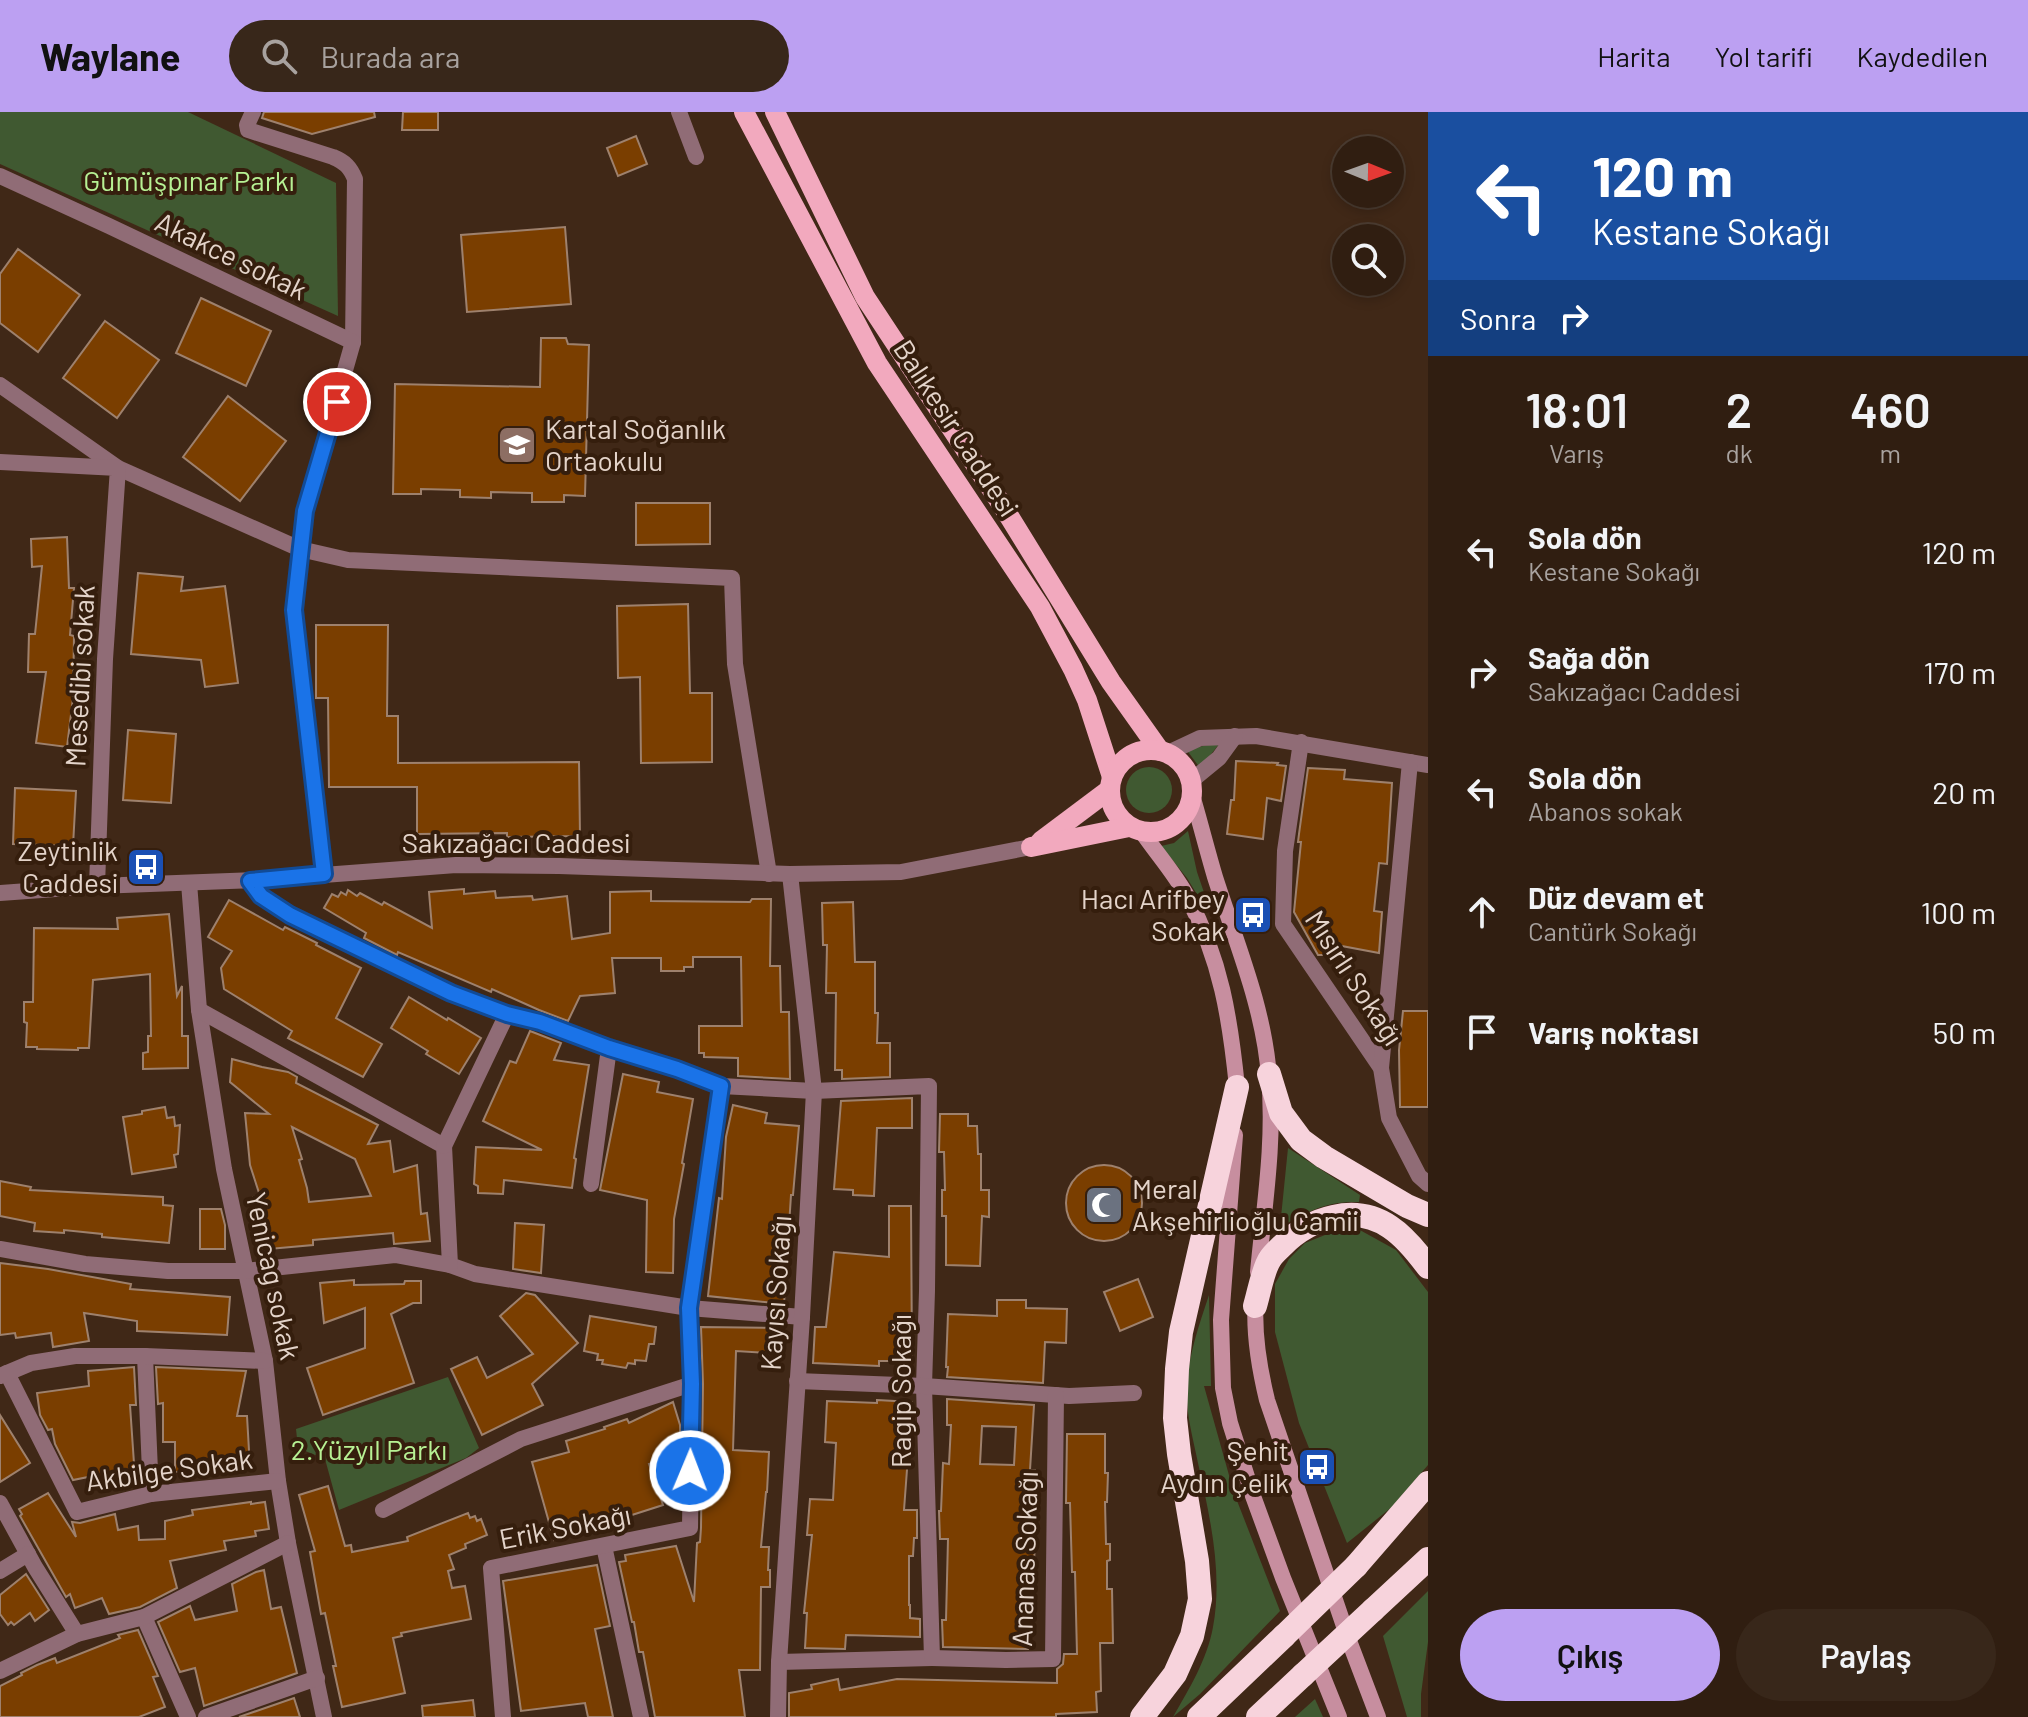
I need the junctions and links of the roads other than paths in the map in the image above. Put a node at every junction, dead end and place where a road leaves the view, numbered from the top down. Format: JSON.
{"nodes":[{"id":1,"x":253,"y":112,"type":"edge"},
{"id":2,"x":679,"y":112,"type":"edge"},
{"id":3,"x":744,"y":112,"type":"edge"},
{"id":4,"x":775,"y":112,"type":"edge"},
{"id":5,"x":696,"y":157,"type":"dead end"},
{"id":6,"x":0,"y":176,"type":"edge"},
{"id":7,"x":353,"y":342,"type":"junction"},
{"id":8,"x":0,"y":385,"type":"edge"},
{"id":9,"x":0,"y":462,"type":"edge"},
{"id":10,"x":118,"y":468,"type":"junction"},
{"id":11,"x":300,"y":549,"type":"junction"},
{"id":12,"x":1235,"y":736,"type":"junction"},
{"id":13,"x":1301,"y":742,"type":"junction"},
{"id":14,"x":1164,"y":752,"type":"junction"},
{"id":15,"x":1410,"y":762,"type":"junction"},
{"id":16,"x":1428,"y":765,"type":"edge"},
{"id":17,"x":1110,"y":784,"type":"junction"},
{"id":18,"x":1191,"y":788,"type":"junction"},
{"id":19,"x":1136,"y":829,"type":"junction"},
{"id":20,"x":1031,"y":847,"type":"junction"},
{"id":21,"x":324,"y":874,"type":"junction"},
{"id":22,"x":769,"y":874,"type":"junction"},
{"id":23,"x":790,"y":874,"type":"junction"},
{"id":24,"x":250,"y":881,"type":"junction"},
{"id":25,"x":189,"y":883,"type":"junction"},
{"id":26,"x":97,"y":886,"type":"junction"},
{"id":27,"x":0,"y":893,"type":"edge"},
{"id":28,"x":199,"y":1010,"type":"junction"},
{"id":29,"x":507,"y":1014,"type":"junction"},
{"id":30,"x":609,"y":1048,"type":"junction"},
{"id":31,"x":1381,"y":1068,"type":"junction"},
{"id":32,"x":1269,"y":1074,"type":"junction"},
{"id":33,"x":721,"y":1086,"type":"junction"},
{"id":34,"x":1237,"y":1087,"type":"junction"},
{"id":35,"x":814,"y":1091,"type":"junction"},
{"id":36,"x":444,"y":1146,"type":"junction"},
{"id":37,"x":591,"y":1184,"type":"dead end"},
{"id":38,"x":1428,"y":1184,"type":"edge"},
{"id":39,"x":1428,"y":1215,"type":"edge"},
{"id":40,"x":0,"y":1249,"type":"edge"},
{"id":41,"x":450,"y":1265,"type":"junction"},
{"id":42,"x":1428,"y":1267,"type":"edge"},
{"id":43,"x":245,"y":1271,"type":"junction"},
{"id":44,"x":1255,"y":1306,"type":"junction"},
{"id":45,"x":689,"y":1308,"type":"junction"},
{"id":46,"x":802,"y":1317,"type":"junction"},
{"id":47,"x":145,"y":1356,"type":"junction"},
{"id":48,"x":265,"y":1361,"type":"junction"},
{"id":49,"x":4,"y":1375,"type":"edge"},
{"id":50,"x":797,"y":1381,"type":"junction"},
{"id":51,"x":692,"y":1384,"type":"junction"},
{"id":52,"x":924,"y":1386,"type":"junction"},
{"id":53,"x":1134,"y":1393,"type":"dead end"},
{"id":54,"x":1056,"y":1395,"type":"junction"},
{"id":55,"x":278,"y":1481,"type":"junction"},
{"id":56,"x":1428,"y":1483,"type":"edge"},
{"id":57,"x":151,"y":1494,"type":"junction"},
{"id":58,"x":0,"y":1503,"type":"edge"},
{"id":59,"x":1428,"y":1504,"type":"edge"},
{"id":60,"x":383,"y":1510,"type":"dead end"},
{"id":61,"x":288,"y":1543,"type":"junction"},
{"id":62,"x":604,"y":1546,"type":"junction"},
{"id":63,"x":28,"y":1554,"type":"junction"},
{"id":64,"x":1428,"y":1559,"type":"edge"},
{"id":65,"x":1356,"y":1566,"type":"junction"},
{"id":66,"x":0,"y":1571,"type":"edge"},
{"id":67,"x":144,"y":1617,"type":"junction"},
{"id":68,"x":77,"y":1634,"type":"junction"},
{"id":69,"x":932,"y":1658,"type":"junction"},
{"id":70,"x":779,"y":1662,"type":"junction"},
{"id":71,"x":0,"y":1671,"type":"edge"},
{"id":72,"x":317,"y":1678,"type":"junction"},
{"id":73,"x":188,"y":1717,"type":"edge"},
{"id":74,"x":206,"y":1717,"type":"edge"},
{"id":75,"x":324,"y":1717,"type":"edge"},
{"id":76,"x":503,"y":1717,"type":"edge"},
{"id":77,"x":641,"y":1717,"type":"edge"},
{"id":78,"x":778,"y":1717,"type":"edge"},
{"id":79,"x":1142,"y":1717,"type":"edge"},
{"id":80,"x":1199,"y":1717,"type":"edge"},
{"id":81,"x":1260,"y":1717,"type":"edge"},
{"id":82,"x":1339,"y":1717,"type":"edge"},
{"id":83,"x":1378,"y":1717,"type":"edge"}],
"edges":[{"from":1,"to":7,"type":"street"},
{"from":2,"to":5,"type":"street"},
{"from":3,"to":17,"type":"main road","name":"Balıkesir Caddesi"},
{"from":4,"to":14,"type":"main road","name":"Balıkesir Caddesi"},
{"from":6,"to":7,"type":"street","name":"Akakce sokak"},
{"from":7,"to":11,"type":"street"},
{"from":8,"to":10,"type":"street"},
{"from":9,"to":10,"type":"street"},
{"from":10,"to":11,"type":"street"},
{"from":10,"to":26,"type":"street","name":"Mesedibi sokak"},
{"from":11,"to":21,"type":"street"},
{"from":11,"to":22,"type":"street"},
{"from":12,"to":13,"type":"street"},
{"from":12,"to":14,"type":"street"},
{"from":12,"to":18,"type":"street"},
{"from":13,"to":15,"type":"street"},
{"from":13,"to":31,"type":"street","name":"Mısırlı Sokağı"},
{"from":14,"to":17,"type":"main road"},
{"from":14,"to":18,"type":"main road"},
{"from":15,"to":16,"type":"street"},
{"from":15,"to":31,"type":"street"},
{"from":17,"to":19,"type":"main road"},
{"from":17,"to":20,"type":"main road"},
{"from":18,"to":19,"type":"main road"},
{"from":18,"to":32,"type":"main road"},
{"from":19,"to":20,"type":"main road"},
{"from":19,"to":34,"type":"main road"},
{"from":20,"to":23,"type":"street","name":"Sakızağacı Caddesi"},
{"from":21,"to":22,"type":"street","name":"Sakızağacı Caddesi"},
{"from":21,"to":24,"type":"street","name":"Sakızağacı Caddesi"},
{"from":22,"to":23,"type":"street","name":"Sakızağacı Caddesi"},
{"from":23,"to":35,"type":"street","name":"Kayısı Sokağı"},
{"from":24,"to":25,"type":"street","name":"Sakızağacı Caddesi"},
{"from":24,"to":29,"type":"street"},
{"from":25,"to":26,"type":"street","name":"Sakızağacı Caddesi"},
{"from":25,"to":28,"type":"street","name":"Yenicag sokak"},
{"from":26,"to":27,"type":"street","name":"Sakızağacı Caddesi"},
{"from":28,"to":36,"type":"street"},
{"from":28,"to":43,"type":"street","name":"Yenicag sokak"},
{"from":29,"to":30,"type":"street"},
{"from":29,"to":36,"type":"street"},
{"from":30,"to":33,"type":"street"},
{"from":30,"to":37,"type":"street"},
{"from":31,"to":38,"type":"street","name":"Mısırlı Sokağı"},
{"from":32,"to":39,"type":"highway"},
{"from":32,"to":44,"type":"main road"},
{"from":33,"to":35,"type":"street"},
{"from":33,"to":45,"type":"street","name":"Erik Sokağı"},
{"from":34,"to":79,"type":"highway"},
{"from":34,"to":82,"type":"main road"},
{"from":35,"to":46,"type":"street","name":"Kayısı Sokağı"},
{"from":35,"to":52,"type":"street","name":"Ragip Sokağı"},
{"from":36,"to":41,"type":"street"},
{"from":40,"to":43,"type":"street"},
{"from":41,"to":43,"type":"street"},
{"from":41,"to":45,"type":"street"},
{"from":42,"to":44,"type":"highway"},
{"from":43,"to":48,"type":"street","name":"Yenicag sokak"},
{"from":44,"to":83,"type":"main road"},
{"from":45,"to":46,"type":"street"},
{"from":45,"to":51,"type":"street","name":"Erik Sokağı"},
{"from":46,"to":50,"type":"street","name":"Kayısı Sokağı"},
{"from":47,"to":48,"type":"street"},
{"from":47,"to":49,"type":"street"},
{"from":47,"to":57,"type":"street"},
{"from":48,"to":55,"type":"street","name":"Yenicag sokak"},
{"from":49,"to":57,"type":"street","name":"Akbilge Sokak"},
{"from":50,"to":52,"type":"street"},
{"from":50,"to":70,"type":"street","name":"Kayısı Sokağı"},
{"from":51,"to":60,"type":"street"},
{"from":51,"to":62,"type":"street","name":"Erik Sokağı"},
{"from":52,"to":54,"type":"street"},
{"from":52,"to":69,"type":"street","name":"Ragip Sokağı"},
{"from":53,"to":54,"type":"street"},
{"from":54,"to":69,"type":"street","name":"Ananas Sokağı"},
{"from":55,"to":57,"type":"street","name":"Akbilge Sokak"},
{"from":55,"to":61,"type":"street","name":"Yenicag sokak"},
{"from":56,"to":65,"type":"highway"},
{"from":58,"to":63,"type":"street"},
{"from":59,"to":65,"type":"highway"},
{"from":61,"to":67,"type":"street"},
{"from":61,"to":72,"type":"street","name":"Yenicag sokak"},
{"from":62,"to":76,"type":"street","name":"Erik Sokağı"},
{"from":62,"to":77,"type":"street"},
{"from":63,"to":66,"type":"street"},
{"from":63,"to":68,"type":"street"},
{"from":64,"to":81,"type":"highway","bridge":true},
{"from":65,"to":80,"type":"highway","bridge":true},
{"from":67,"to":68,"type":"street"},
{"from":67,"to":73,"type":"street"},
{"from":68,"to":71,"type":"street"},
{"from":69,"to":70,"type":"street"},
{"from":70,"to":78,"type":"street","name":"Kayısı Sokağı"},
{"from":72,"to":74,"type":"street"},
{"from":72,"to":75,"type":"street","name":"Yenicag sokak"}]}
